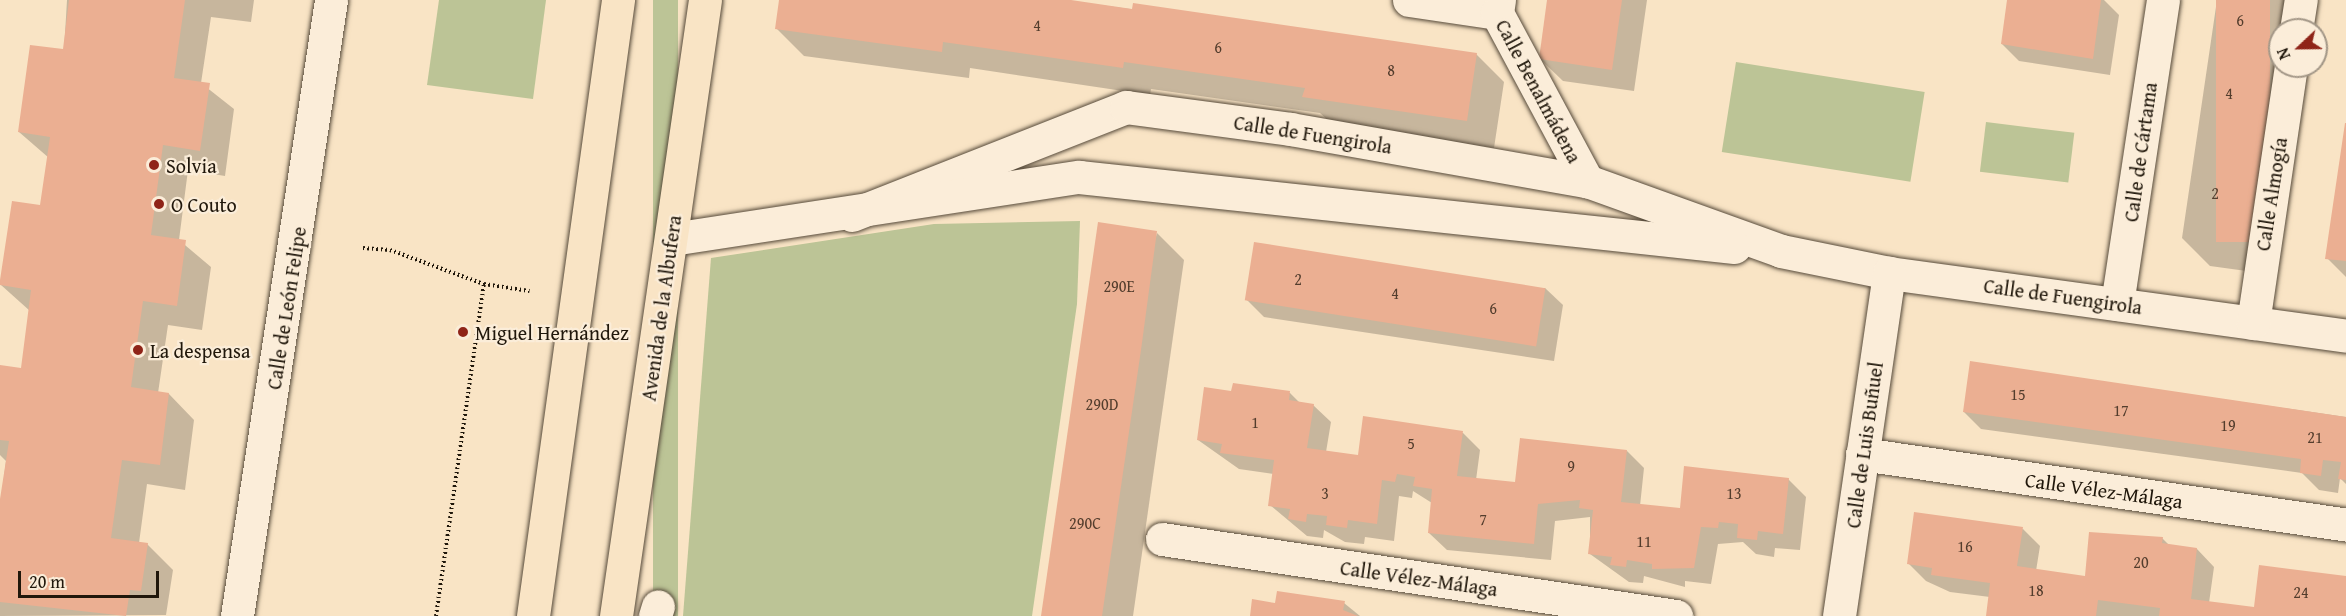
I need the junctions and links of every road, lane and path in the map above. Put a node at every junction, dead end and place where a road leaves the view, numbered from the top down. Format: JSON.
{"nodes":[{"id":1,"x":331,"y":0,"type":"edge"},
{"id":2,"x":618,"y":0,"type":"edge"},
{"id":3,"x":705,"y":0,"type":"edge"},
{"id":4,"x":1409,"y":0,"type":"edge"},
{"id":5,"x":2163,"y":0,"type":"edge"},
{"id":6,"x":2301,"y":0,"type":"edge"},
{"id":7,"x":1498,"y":6,"type":"edge"},
{"id":8,"x":2298,"y":18,"type":"edge"},
{"id":9,"x":2289,"y":78,"type":"edge"},
{"id":10,"x":1587,"y":181,"type":"junction"},
{"id":11,"x":852,"y":215,"type":"junction"},
{"id":12,"x":672,"y":239,"type":"junction"},
{"id":13,"x":363,"y":248,"type":"dead end"},
{"id":14,"x":1781,"y":251,"type":"junction"},
{"id":15,"x":1888,"y":273,"type":"junction"},
{"id":16,"x":483,"y":284,"type":"junction"},
{"id":17,"x":529,"y":291,"type":"dead end"},
{"id":18,"x":2118,"y":304,"type":"junction"},
{"id":19,"x":2253,"y":323,"type":"junction"},
{"id":20,"x":2346,"y":336,"type":"edge"},
{"id":21,"x":1862,"y":454,"type":"junction"},
{"id":22,"x":2346,"y":525,"type":"edge"},
{"id":23,"x":1162,"y":539,"type":"dead end"},
{"id":24,"x":237,"y":616,"type":"edge"},
{"id":25,"x":436,"y":616,"type":"edge"},
{"id":26,"x":533,"y":616,"type":"edge"},
{"id":27,"x":616,"y":616,"type":"edge"},
{"id":28,"x":1676,"y":616,"type":"edge"},
{"id":29,"x":1839,"y":616,"type":"edge"}],
"edges":[{"from":1,"to":24,"type":"street","name":"Calle de León Felipe"},
{"from":2,"to":26,"type":"main road"},
{"from":3,"to":12,"type":"main road","name":"Avenida de la Albufera"},
{"from":4,"to":7,"type":"street"},
{"from":5,"to":18,"type":"street","name":"Calle de Cártama"},
{"from":6,"to":8,"type":"street"},
{"from":7,"to":10,"type":"street","name":"Calle Benalmádena"},
{"from":9,"to":19,"type":"street","name":"Calle Almogía"},
{"from":10,"to":11,"type":"street","name":"Calle de Fuengirola"},
{"from":10,"to":14,"type":"street","name":"Calle de Fuengirola"},
{"from":11,"to":12,"type":"street","name":"Calle de Fuengirola"},
{"from":11,"to":14,"type":"street","name":"Calle de Fuengirola"},
{"from":12,"to":27,"type":"main road","name":"Avenida de la Albufera"},
{"from":13,"to":16,"type":"path"},
{"from":14,"to":15,"type":"street","name":"Calle de Fuengirola"},
{"from":15,"to":18,"type":"street","name":"Calle de Fuengirola"},
{"from":15,"to":21,"type":"street","name":"Calle de Luis Buñuel"},
{"from":16,"to":17,"type":"path"},
{"from":16,"to":25,"type":"path"},
{"from":18,"to":19,"type":"street","name":"Calle de Fuengirola"},
{"from":19,"to":20,"type":"street","name":"Calle de Fuengirola"},
{"from":21,"to":22,"type":"street","name":"Calle Vélez-Málaga"},
{"from":21,"to":29,"type":"street","name":"Calle de Luis Buñuel"},
{"from":23,"to":28,"type":"street","name":"Calle Vélez-Málaga"}]}
